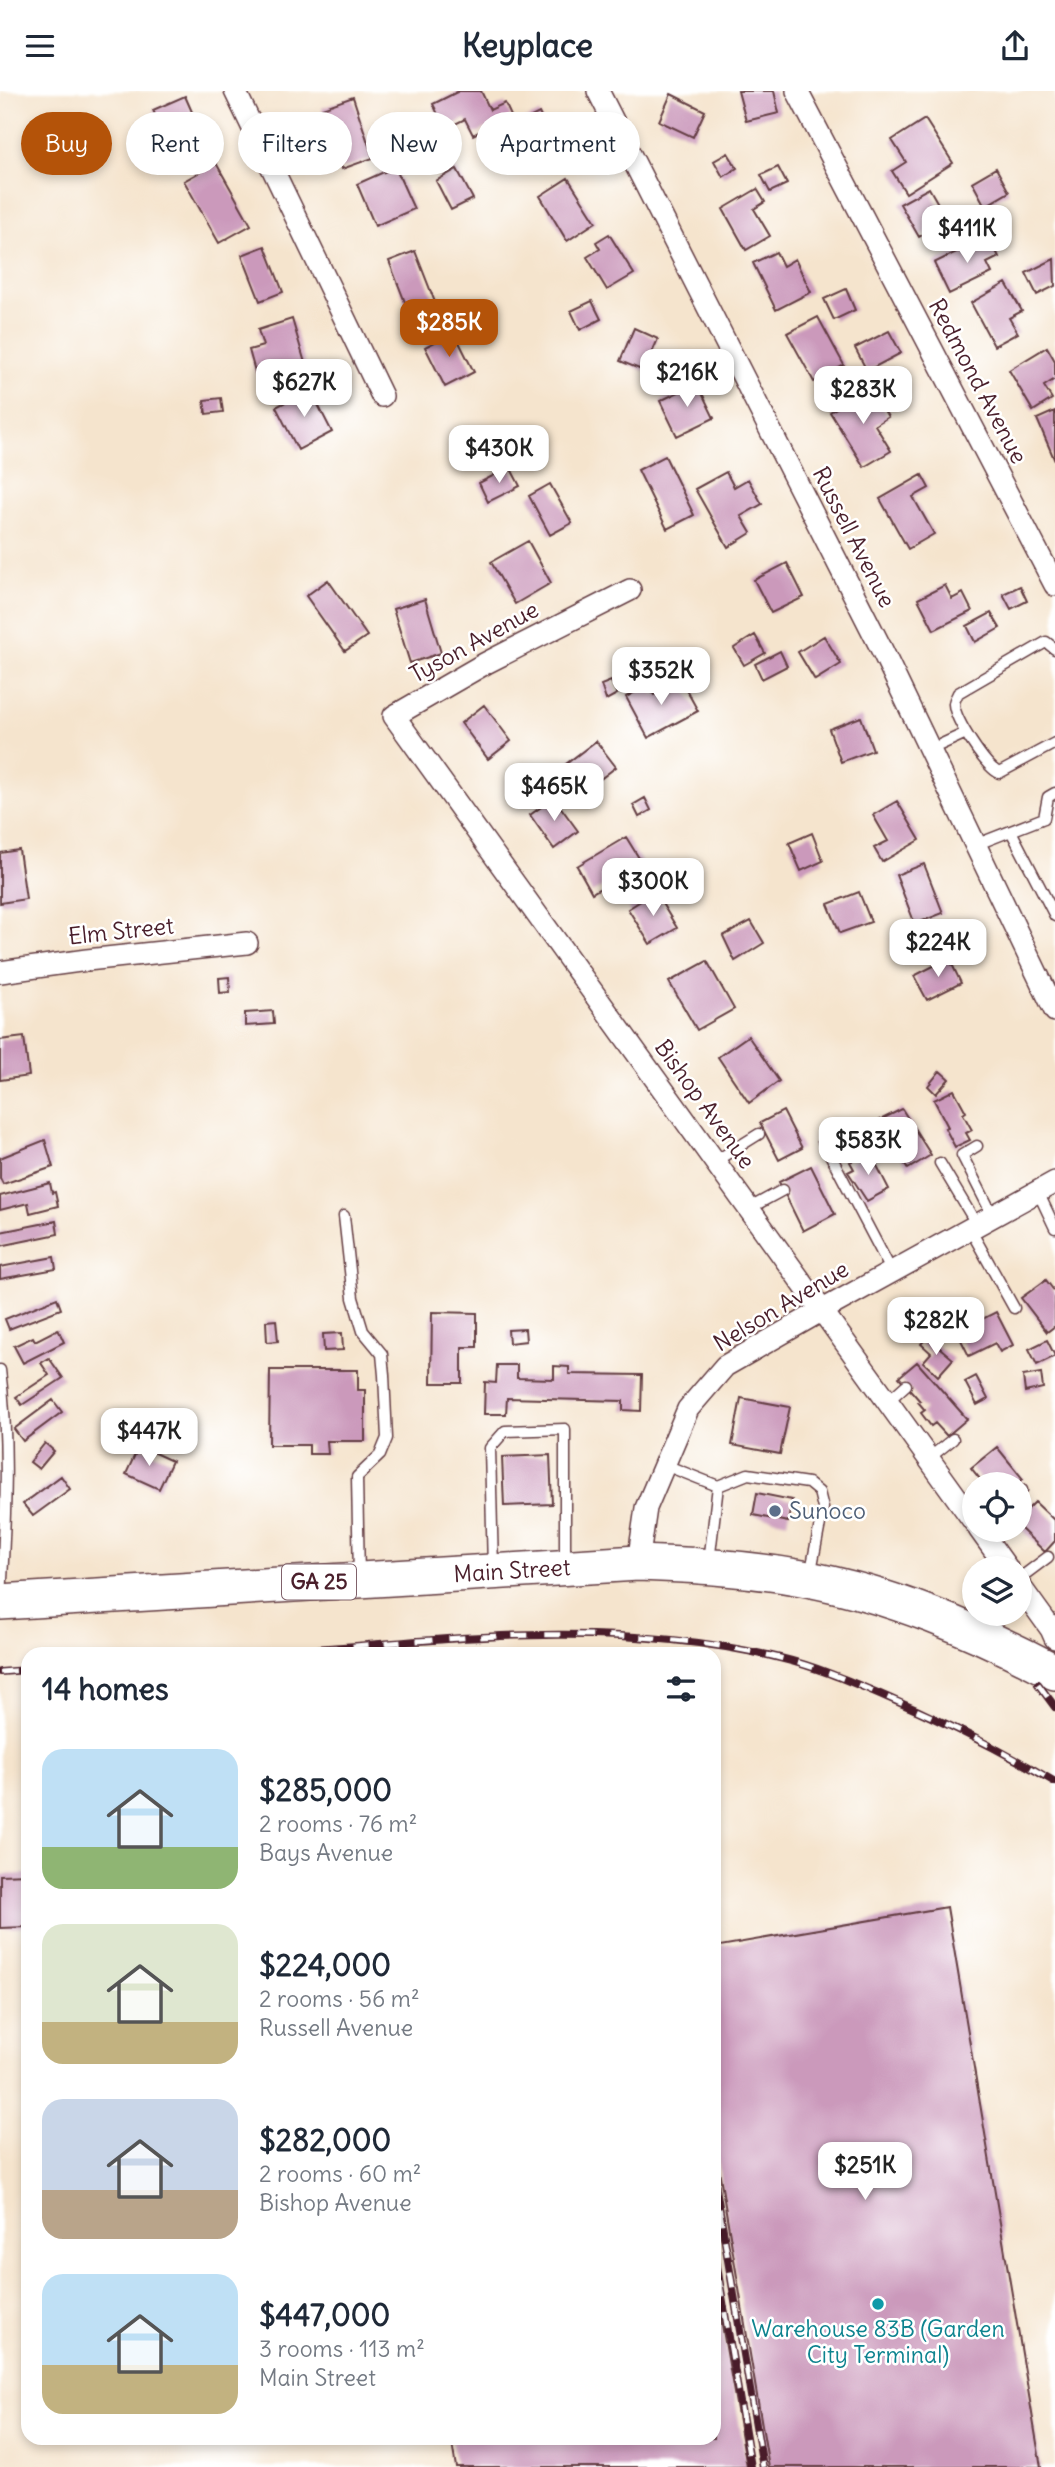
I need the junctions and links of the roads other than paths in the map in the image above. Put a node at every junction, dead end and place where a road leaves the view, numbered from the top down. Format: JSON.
{"nodes":[{"id":1,"x":235,"y":91,"type":"edge"},
{"id":2,"x":598,"y":91,"type":"edge"},
{"id":3,"x":797,"y":91,"type":"edge"},
{"id":4,"x":382,"y":396,"type":"dead end"},
{"id":5,"x":1055,"y":585,"type":"edge"},
{"id":6,"x":630,"y":590,"type":"dead end"},
{"id":7,"x":1051,"y":645,"type":"edge"},
{"id":8,"x":394,"y":716,"type":"joint"},
{"id":9,"x":966,"y":733,"type":"junction"},
{"id":10,"x":1055,"y":743,"type":"edge"},
{"id":11,"x":929,"y":750,"type":"junction"},
{"id":12,"x":1055,"y":793,"type":"edge"},
{"id":13,"x":1044,"y":818,"type":"junction"},
{"id":14,"x":1055,"y":825,"type":"edge"},
{"id":15,"x":1011,"y":831,"type":"junction"},
{"id":16,"x":975,"y":845,"type":"junction"},
{"id":17,"x":1055,"y":916,"type":"edge"},
{"id":18,"x":247,"y":943,"type":"dead end"},
{"id":19,"x":0,"y":972,"type":"edge"},
{"id":20,"x":1055,"y":1011,"type":"edge"},
{"id":21,"x":759,"y":1134,"type":"dead end"},
{"id":22,"x":823,"y":1141,"type":"dead end"},
{"id":23,"x":977,"y":1146,"type":"dead end"},
{"id":24,"x":714,"y":1162,"type":"junction"},
{"id":25,"x":940,"y":1163,"type":"dead end"},
{"id":26,"x":1046,"y":1187,"type":"edge"},
{"id":27,"x":783,"y":1190,"type":"dead end"},
{"id":28,"x":748,"y":1209,"type":"junction"},
{"id":29,"x":344,"y":1216,"type":"dead end"},
{"id":30,"x":980,"y":1223,"type":"junction"},
{"id":31,"x":1055,"y":1229,"type":"edge"},
{"id":32,"x":892,"y":1272,"type":"junction"},
{"id":33,"x":1014,"y":1308,"type":"dead end"},
{"id":34,"x":821,"y":1311,"type":"junction"},
{"id":35,"x":0,"y":1370,"type":"edge"},
{"id":36,"x":906,"y":1385,"type":"dead end"},
{"id":37,"x":887,"y":1402,"type":"junction"},
{"id":38,"x":953,"y":1439,"type":"dead end"},
{"id":39,"x":928,"y":1459,"type":"junction"},
{"id":40,"x":665,"y":1465,"type":"junction"},
{"id":41,"x":718,"y":1486,"type":"junction"},
{"id":42,"x":962,"y":1505,"type":"edge"},
{"id":43,"x":1048,"y":1557,"type":"dead end"},
{"id":44,"x":638,"y":1563,"type":"junction"},
{"id":45,"x":708,"y":1566,"type":"junction"},
{"id":46,"x":565,"y":1567,"type":"junction"},
{"id":47,"x":1032,"y":1569,"type":"edge"},
{"id":48,"x":493,"y":1571,"type":"junction"},
{"id":49,"x":359,"y":1580,"type":"junction"},
{"id":50,"x":809,"y":1580,"type":"junction"},
{"id":51,"x":0,"y":1602,"type":"edge"},
{"id":52,"x":1032,"y":1602,"type":"edge"},
{"id":53,"x":1054,"y":1631,"type":"edge"},
{"id":54,"x":1012,"y":1649,"type":"junction"},
{"id":55,"x":1055,"y":1651,"type":"edge"},
{"id":56,"x":1055,"y":1672,"type":"edge"}],
"edges":[{"from":1,"to":4,"type":"street"},
{"from":2,"to":11,"type":"street","name":"Russell Avenue"},
{"from":3,"to":5,"type":"street","name":"Redmond Avenue"},
{"from":6,"to":8,"type":"street","name":"Tyson Avenue"},
{"from":7,"to":9,"type":"lane"},
{"from":8,"to":24,"type":"street","name":"Bishop Avenue"},
{"from":9,"to":10,"type":"lane"},
{"from":9,"to":11,"type":"lane"},
{"from":11,"to":16,"type":"street","name":"Russell Avenue"},
{"from":12,"to":13,"type":"lane"},
{"from":13,"to":14,"type":"lane"},
{"from":13,"to":15,"type":"lane"},
{"from":15,"to":16,"type":"lane"},
{"from":15,"to":17,"type":"lane"},
{"from":16,"to":20,"type":"street","name":"Russell Avenue"},
{"from":18,"to":19,"type":"street","name":"Elm Street"},
{"from":21,"to":24,"type":"lane"},
{"from":22,"to":32,"type":"lane"},
{"from":23,"to":30,"type":"lane"},
{"from":24,"to":28,"type":"street","name":"Bishop Avenue"},
{"from":25,"to":30,"type":"lane"},
{"from":26,"to":30,"type":"street","name":"Nelson Avenue"},
{"from":26,"to":31,"type":"lane"},
{"from":27,"to":28,"type":"lane"},
{"from":28,"to":34,"type":"street","name":"Bishop Avenue"},
{"from":29,"to":49,"type":"lane"},
{"from":30,"to":32,"type":"street","name":"Nelson Avenue"},
{"from":30,"to":33,"type":"lane"},
{"from":32,"to":34,"type":"street","name":"Nelson Avenue"},
{"from":34,"to":37,"type":"street","name":"Bishop Avenue"},
{"from":34,"to":40,"type":"street","name":"Nelson Avenue"},
{"from":35,"to":51,"type":"lane"},
{"from":36,"to":37,"type":"lane"},
{"from":37,"to":39,"type":"street","name":"Bishop Avenue"},
{"from":38,"to":39,"type":"lane"},
{"from":39,"to":42,"type":"street","name":"Bishop Avenue"},
{"from":40,"to":41,"type":"lane"},
{"from":40,"to":44,"type":"street","name":"Nelson Avenue"},
{"from":41,"to":45,"type":"lane"},
{"from":41,"to":50,"type":"lane"},
{"from":43,"to":47,"type":"lane"},
{"from":44,"to":45,"type":"main road","name":"Main Street","number":"GA 25"},
{"from":44,"to":46,"type":"main road","name":"Main Street","number":"GA 25"},
{"from":45,"to":50,"type":"main road","name":"Main Street","number":"GA 25"},
{"from":46,"to":48,"type":"main road","name":"Main Street","number":"GA 25"},
{"from":46,"to":48,"type":"lane"},
{"from":48,"to":49,"type":"main road","name":"Main Street","number":"GA 25"},
{"from":49,"to":51,"type":"main road","name":"Main Street","number":"GA 25"},
{"from":50,"to":54,"type":"main road","name":"Main Street","number":"GA 25"},
{"from":52,"to":53,"type":"street"},
{"from":54,"to":55,"type":"street","name":"Main Street"},
{"from":54,"to":56,"type":"main road","name":"Main Street","number":"GA 25"}]}
